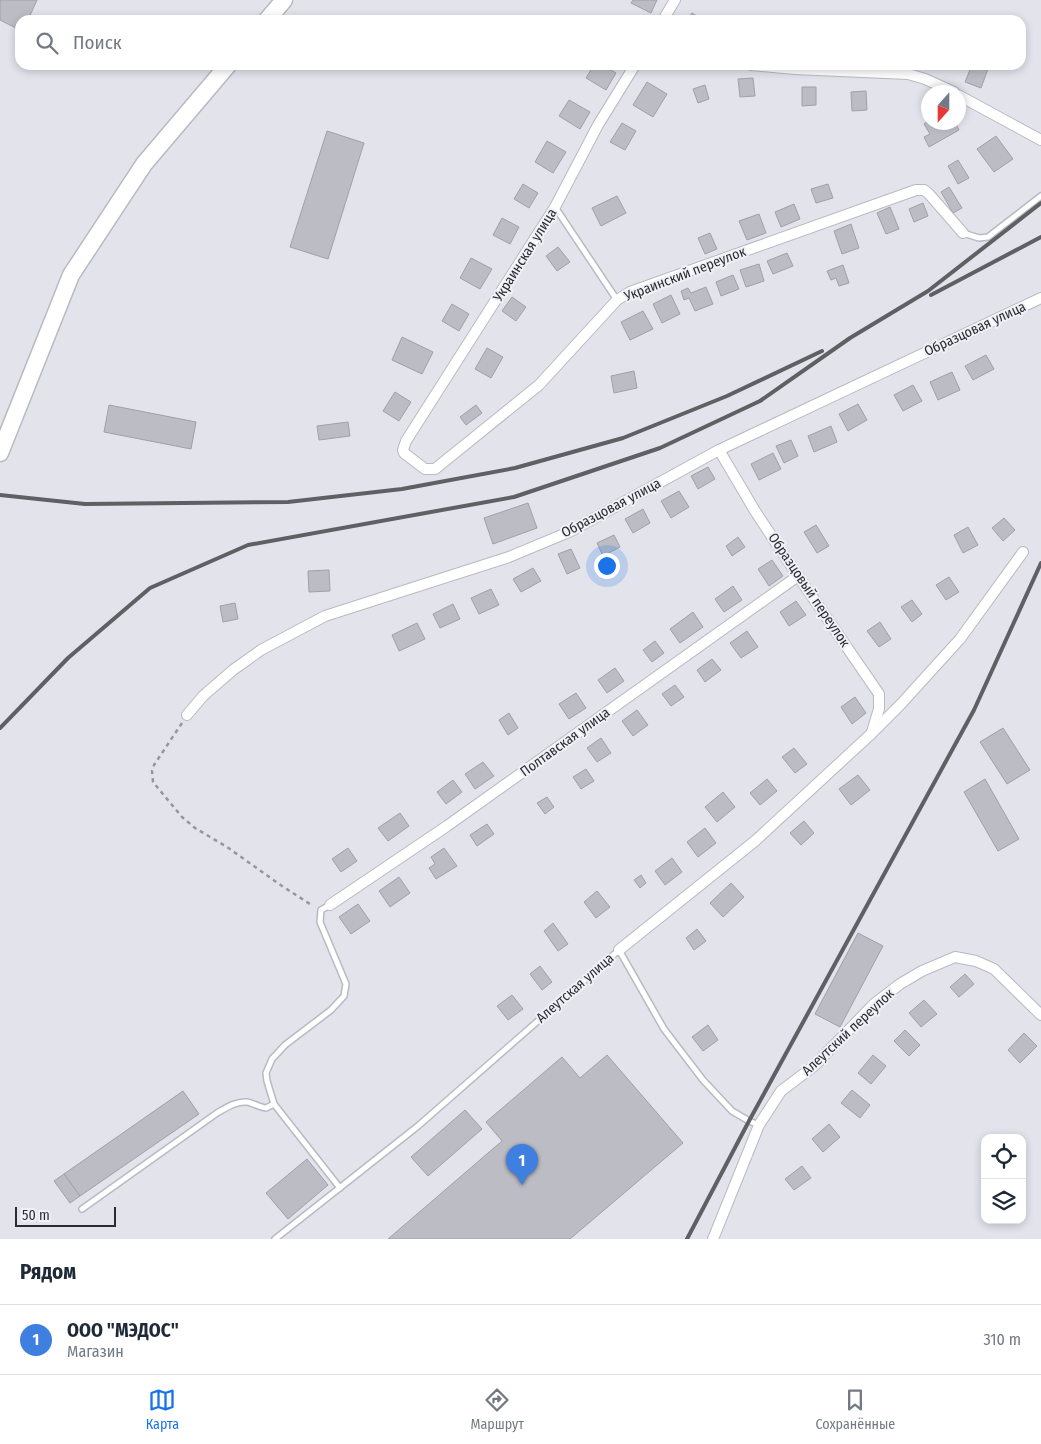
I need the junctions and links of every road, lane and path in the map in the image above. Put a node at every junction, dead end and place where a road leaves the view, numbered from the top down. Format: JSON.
{"nodes":[{"id":1,"x":284,"y":0,"type":"edge"},
{"id":2,"x":675,"y":0,"type":"edge"},
{"id":3,"x":270,"y":15,"type":"edge"},
{"id":4,"x":666,"y":15,"type":"edge"},
{"id":5,"x":224,"y":70,"type":"edge"},
{"id":6,"x":632,"y":70,"type":"edge"},
{"id":7,"x":818,"y":70,"type":"edge"},
{"id":8,"x":940,"y":85,"type":"edge"},
{"id":9,"x":966,"y":99,"type":"edge"},
{"id":10,"x":1041,"y":140,"type":"edge"},
{"id":11,"x":1041,"y":196,"type":"edge"},
{"id":12,"x":555,"y":207,"type":"junction"},
{"id":13,"x":963,"y":233,"type":"joint"},
{"id":14,"x":1041,"y":298,"type":"edge"},
{"id":15,"x":617,"y":300,"type":"junction"},
{"id":16,"x":406,"y":440,"type":"joint"},
{"id":17,"x":719,"y":450,"type":"junction"},
{"id":18,"x":0,"y":453,"type":"edge"},
{"id":19,"x":1023,"y":552,"type":"dead end"},
{"id":20,"x":798,"y":576,"type":"junction"},
{"id":21,"x":187,"y":715,"type":"joint"},
{"id":22,"x":871,"y":734,"type":"junction"},
{"id":23,"x":326,"y":908,"type":"junction"},
{"id":24,"x":618,"y":950,"type":"junction"},
{"id":25,"x":1041,"y":1015,"type":"edge"},
{"id":26,"x":274,"y":1104,"type":"junction"},
{"id":27,"x":759,"y":1125,"type":"junction"},
{"id":28,"x":340,"y":1188,"type":"junction"},
{"id":29,"x":82,"y":1208,"type":"dead end"},
{"id":30,"x":275,"y":1239,"type":"edge"},
{"id":31,"x":714,"y":1239,"type":"edge"}],
"edges":[{"from":1,"to":3,"type":"main road"},
{"from":2,"to":4,"type":"street"},
{"from":5,"to":18,"type":"main road"},
{"from":6,"to":12,"type":"street","name":"Украинская улица"},
{"from":7,"to":8,"type":"street"},
{"from":9,"to":10,"type":"street"},
{"from":11,"to":13,"type":"lane"},
{"from":12,"to":15,"type":"lane"},
{"from":12,"to":16,"type":"street","name":"Украинская улица"},
{"from":13,"to":15,"type":"street","name":"Украинский переулок"},
{"from":14,"to":17,"type":"street","name":"Образцовая улица"},
{"from":15,"to":16,"type":"street","name":"Украинский переулок"},
{"from":17,"to":20,"type":"street","name":"Образцовый переулок"},
{"from":17,"to":21,"type":"street","name":"Образцовая улица"},
{"from":19,"to":22,"type":"street","name":"Алеутская улица"},
{"from":20,"to":22,"type":"street","name":"Образцовый переулок"},
{"from":20,"to":23,"type":"street","name":"Полтавская улица"},
{"from":21,"to":23,"type":"path"},
{"from":22,"to":24,"type":"street","name":"Алеутская улица"},
{"from":23,"to":26,"type":"lane"},
{"from":24,"to":27,"type":"lane"},
{"from":24,"to":28,"type":"lane","name":"Алеутская улица"},
{"from":25,"to":27,"type":"street","name":"Алеутский переулок"},
{"from":26,"to":28,"type":"lane"},
{"from":26,"to":29,"type":"lane"},
{"from":27,"to":31,"type":"street","name":"Алеутский переулок"},
{"from":28,"to":30,"type":"lane","name":"Алеутская улица"}]}
